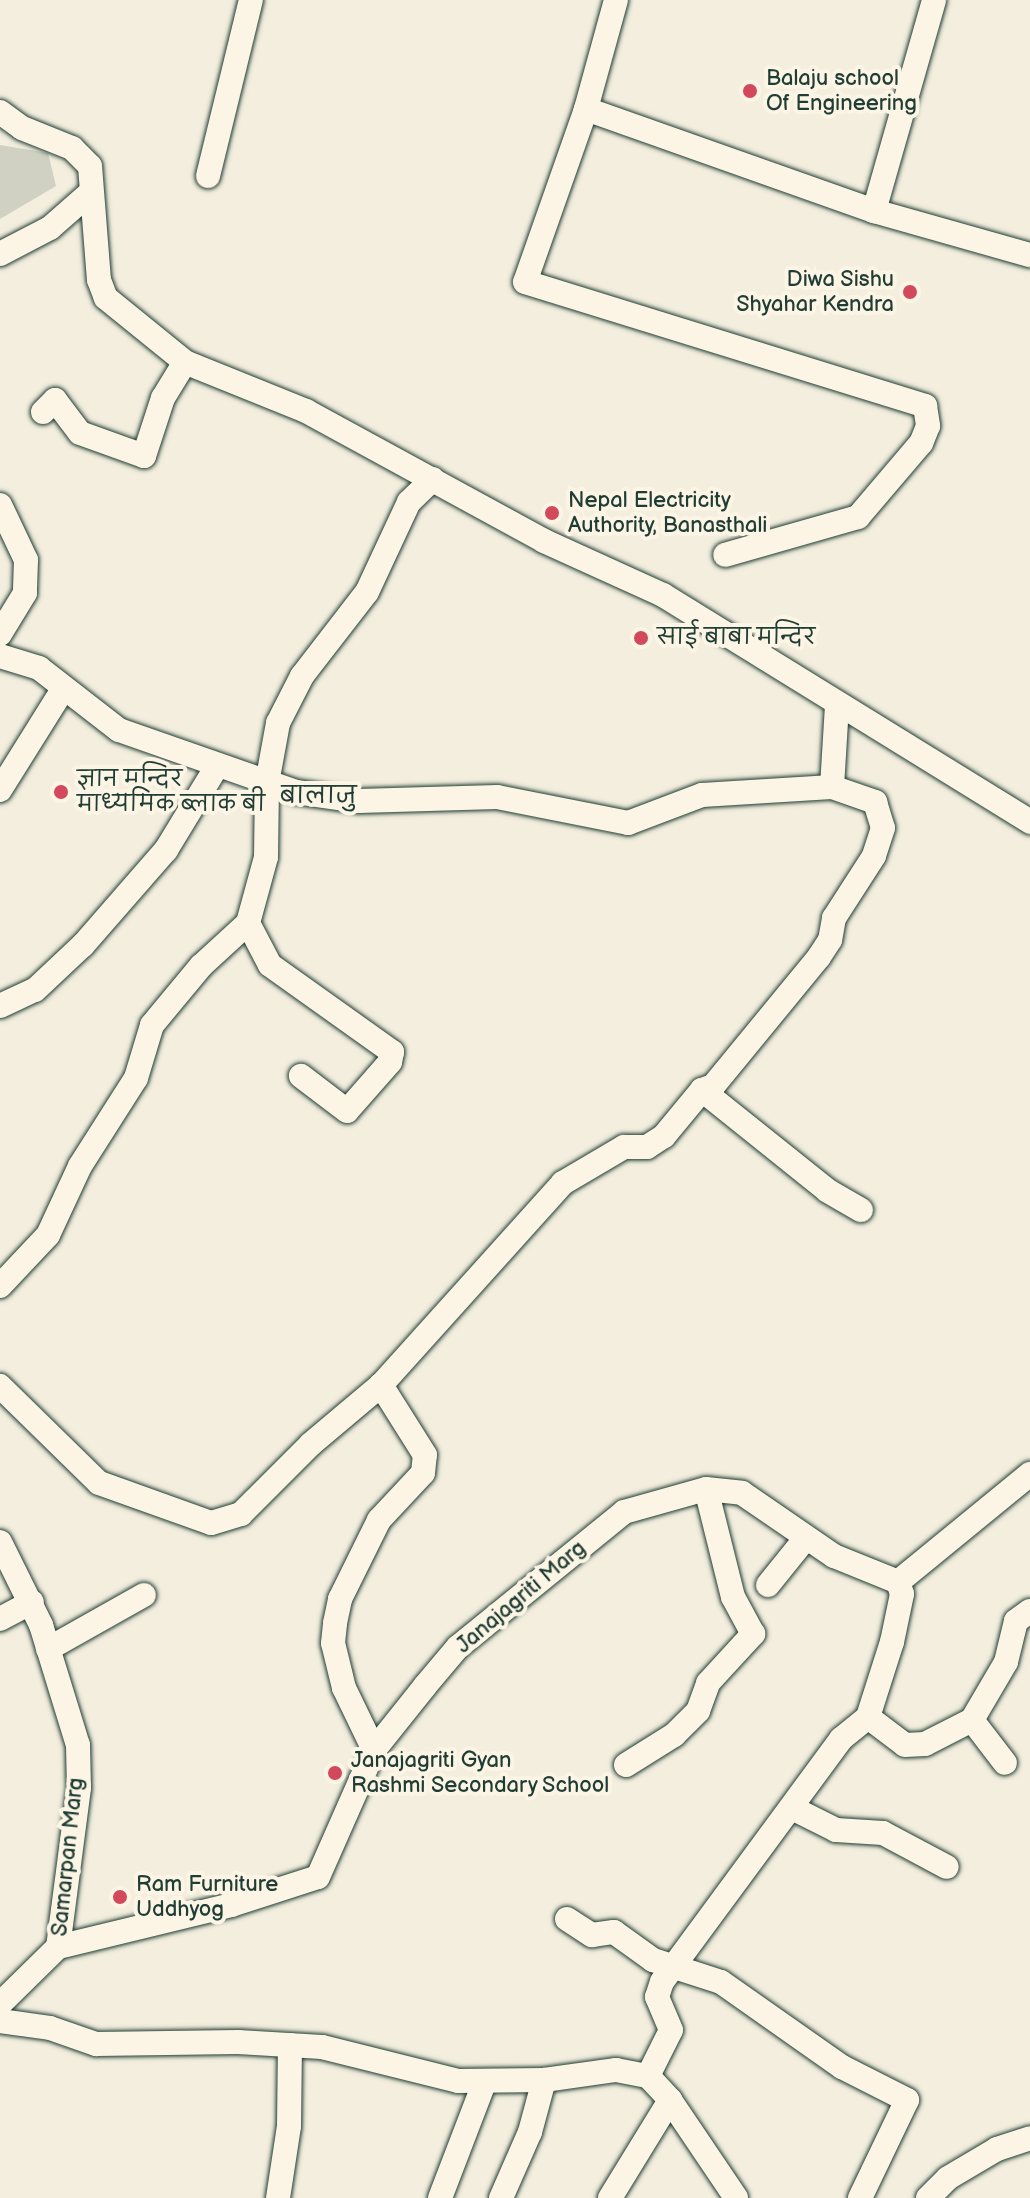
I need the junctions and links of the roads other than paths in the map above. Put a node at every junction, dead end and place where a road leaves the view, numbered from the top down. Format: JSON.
{"nodes":[{"id":1,"x":251,"y":0,"type":"edge"},
{"id":2,"x":616,"y":0,"type":"edge"},
{"id":3,"x":934,"y":0,"type":"edge"},
{"id":4,"x":586,"y":109,"type":"junction"},
{"id":5,"x":0,"y":112,"type":"edge"},
{"id":6,"x":208,"y":176,"type":"dead end"},
{"id":7,"x":91,"y":192,"type":"junction"},
{"id":8,"x":874,"y":211,"type":"junction"},
{"id":9,"x":0,"y":254,"type":"edge"},
{"id":10,"x":1030,"y":255,"type":"edge"},
{"id":11,"x":185,"y":362,"type":"junction"},
{"id":12,"x":43,"y":412,"type":"dead end"},
{"id":13,"x":433,"y":479,"type":"junction"},
{"id":14,"x":0,"y":505,"type":"edge"},
{"id":15,"x":725,"y":555,"type":"dead end"},
{"id":16,"x":0,"y":634,"type":"edge"},
{"id":17,"x":0,"y":656,"type":"edge"},
{"id":18,"x":63,"y":689,"type":"junction"},
{"id":19,"x":837,"y":705,"type":"junction"},
{"id":20,"x":217,"y":766,"type":"junction"},
{"id":21,"x":267,"y":783,"type":"junction"},
{"id":22,"x":832,"y":787,"type":"junction"},
{"id":23,"x":0,"y":790,"type":"edge"},
{"id":24,"x":1030,"y":822,"type":"edge"},
{"id":25,"x":248,"y":923,"type":"junction"},
{"id":26,"x":0,"y":1006,"type":"edge"},
{"id":27,"x":301,"y":1076,"type":"dead end"},
{"id":28,"x":702,"y":1090,"type":"junction"},
{"id":29,"x":861,"y":1210,"type":"dead end"},
{"id":30,"x":0,"y":1286,"type":"edge"},
{"id":31,"x":381,"y":1385,"type":"junction"},
{"id":32,"x":0,"y":1386,"type":"edge"},
{"id":33,"x":1030,"y":1474,"type":"edge"},
{"id":34,"x":706,"y":1489,"type":"junction"},
{"id":35,"x":805,"y":1539,"type":"junction"},
{"id":36,"x":0,"y":1542,"type":"edge"},
{"id":37,"x":898,"y":1582,"type":"junction"},
{"id":38,"x":768,"y":1585,"type":"dead end"},
{"id":39,"x":144,"y":1595,"type":"dead end"},
{"id":40,"x":32,"y":1602,"type":"junction"},
{"id":41,"x":1030,"y":1611,"type":"edge"},
{"id":42,"x":0,"y":1619,"type":"edge"},
{"id":43,"x":48,"y":1649,"type":"junction"},
{"id":44,"x":868,"y":1717,"type":"junction"},
{"id":45,"x":972,"y":1720,"type":"junction"},
{"id":46,"x":374,"y":1750,"type":"junction"},
{"id":47,"x":1005,"y":1763,"type":"dead end"},
{"id":48,"x":626,"y":1765,"type":"dead end"},
{"id":49,"x":794,"y":1809,"type":"junction"},
{"id":50,"x":947,"y":1867,"type":"dead end"},
{"id":51,"x":567,"y":1919,"type":"dead end"},
{"id":52,"x":58,"y":1947,"type":"junction"},
{"id":53,"x":672,"y":1967,"type":"junction"},
{"id":54,"x":0,"y":2004,"type":"edge"},
{"id":55,"x":0,"y":2021,"type":"edge"},
{"id":56,"x":290,"y":2045,"type":"junction"},
{"id":57,"x":648,"y":2076,"type":"junction"},
{"id":58,"x":544,"y":2080,"type":"junction"},
{"id":59,"x":485,"y":2081,"type":"junction"},
{"id":60,"x":670,"y":2100,"type":"junction"},
{"id":61,"x":1030,"y":2138,"type":"edge"},
{"id":62,"x":278,"y":2198,"type":"edge"},
{"id":63,"x":440,"y":2198,"type":"edge"},
{"id":64,"x":501,"y":2198,"type":"edge"},
{"id":65,"x":610,"y":2198,"type":"edge"},
{"id":66,"x":736,"y":2198,"type":"edge"},
{"id":67,"x":860,"y":2198,"type":"edge"},
{"id":68,"x":928,"y":2198,"type":"edge"}],
"edges":[{"from":1,"to":6,"type":"street"},
{"from":2,"to":4,"type":"street"},
{"from":3,"to":8,"type":"street"},
{"from":4,"to":8,"type":"street"},
{"from":4,"to":15,"type":"street"},
{"from":5,"to":7,"type":"street"},
{"from":7,"to":9,"type":"street"},
{"from":7,"to":11,"type":"street"},
{"from":8,"to":10,"type":"street"},
{"from":11,"to":12,"type":"street"},
{"from":11,"to":13,"type":"street"},
{"from":13,"to":19,"type":"street"},
{"from":13,"to":21,"type":"street"},
{"from":14,"to":16,"type":"street"},
{"from":17,"to":18,"type":"street"},
{"from":18,"to":20,"type":"street"},
{"from":18,"to":23,"type":"street"},
{"from":19,"to":22,"type":"street"},
{"from":19,"to":24,"type":"street"},
{"from":20,"to":21,"type":"street"},
{"from":20,"to":26,"type":"street"},
{"from":21,"to":22,"type":"street"},
{"from":21,"to":25,"type":"street"},
{"from":22,"to":28,"type":"street"},
{"from":25,"to":27,"type":"street"},
{"from":25,"to":30,"type":"street"},
{"from":28,"to":29,"type":"street"},
{"from":28,"to":31,"type":"street"},
{"from":31,"to":32,"type":"street"},
{"from":31,"to":46,"type":"street"},
{"from":33,"to":37,"type":"street"},
{"from":34,"to":35,"type":"street","name":"Janajagriti Marg"},
{"from":34,"to":46,"type":"street","name":"Janajagriti Marg"},
{"from":34,"to":48,"type":"street"},
{"from":35,"to":37,"type":"street","name":"Janajagriti Marg"},
{"from":35,"to":38,"type":"street"},
{"from":36,"to":40,"type":"street","name":"Samarpan Marg"},
{"from":37,"to":44,"type":"street"},
{"from":39,"to":43,"type":"street"},
{"from":40,"to":42,"type":"street"},
{"from":40,"to":43,"type":"street","name":"Samarpan Marg"},
{"from":41,"to":45,"type":"street"},
{"from":43,"to":52,"type":"street","name":"Samarpan Marg"},
{"from":44,"to":45,"type":"street"},
{"from":44,"to":49,"type":"street"},
{"from":45,"to":47,"type":"street"},
{"from":46,"to":52,"type":"street","name":"Janajagriti Marg"},
{"from":49,"to":50,"type":"street"},
{"from":49,"to":53,"type":"street"},
{"from":51,"to":53,"type":"street"},
{"from":52,"to":54,"type":"street"},
{"from":53,"to":57,"type":"street"},
{"from":53,"to":67,"type":"street"},
{"from":55,"to":56,"type":"street"},
{"from":56,"to":59,"type":"street"},
{"from":56,"to":62,"type":"street"},
{"from":57,"to":58,"type":"street"},
{"from":57,"to":60,"type":"street"},
{"from":58,"to":59,"type":"street"},
{"from":58,"to":64,"type":"street"},
{"from":59,"to":63,"type":"street"},
{"from":60,"to":65,"type":"street"},
{"from":60,"to":66,"type":"street"},
{"from":61,"to":68,"type":"street"}]}
